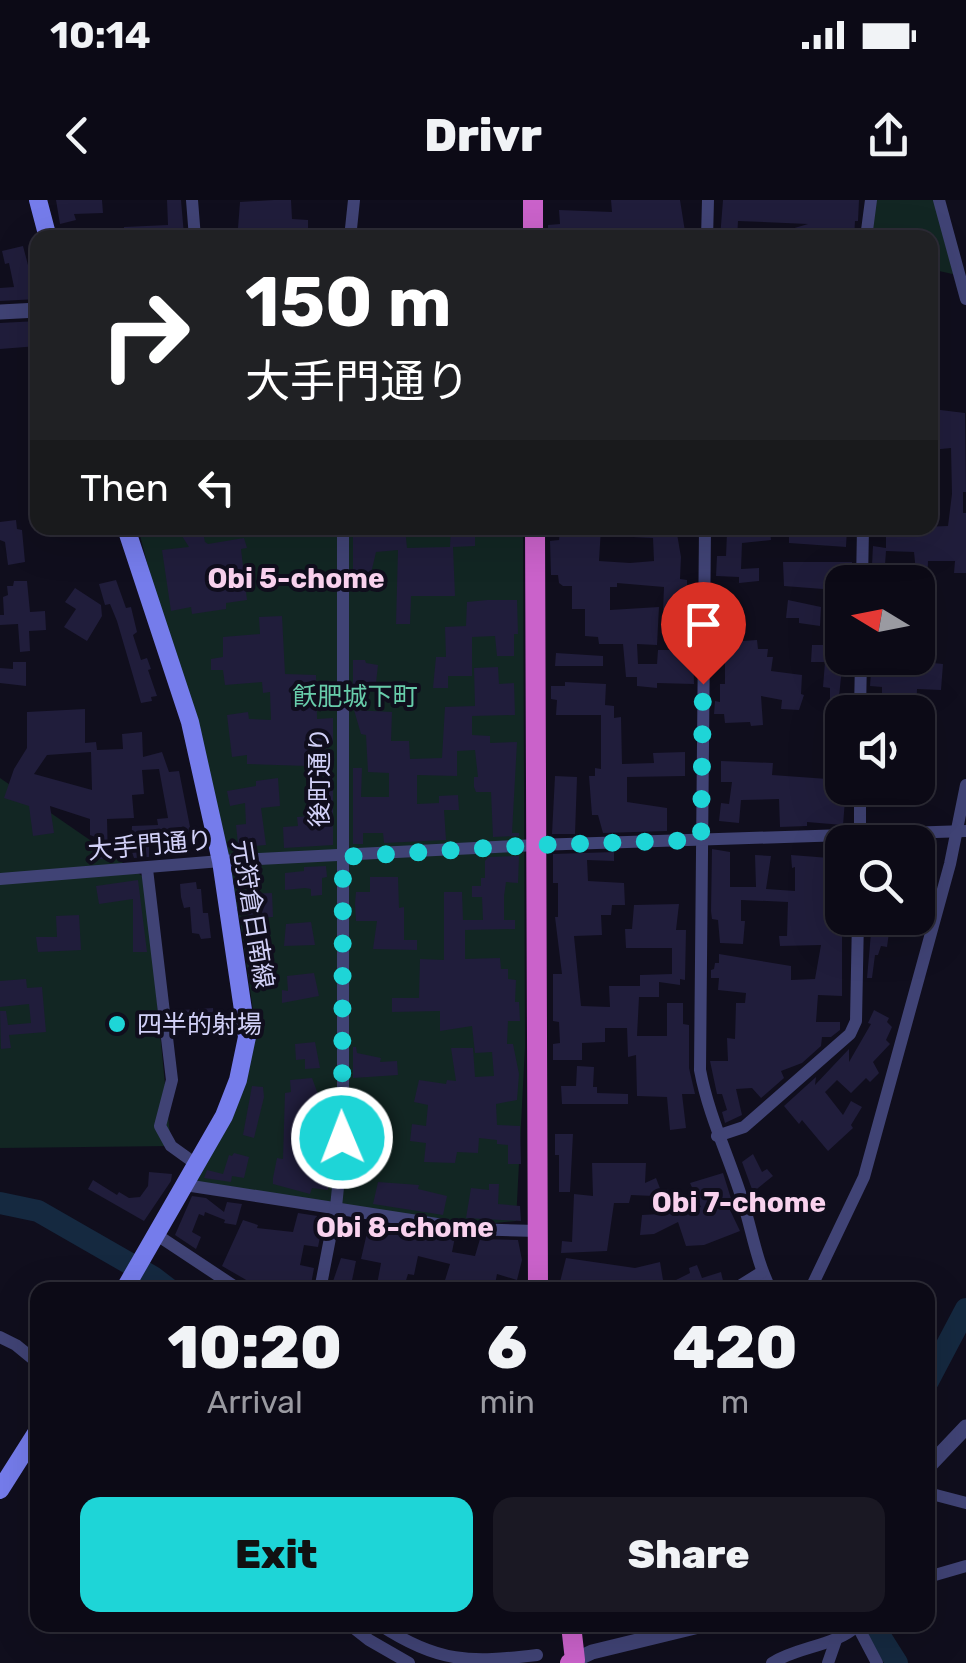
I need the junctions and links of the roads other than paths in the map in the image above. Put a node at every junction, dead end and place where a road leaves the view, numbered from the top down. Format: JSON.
{"nodes":[{"id":1,"x":38,"y":200,"type":"edge"},
{"id":2,"x":192,"y":200,"type":"edge"},
{"id":3,"x":354,"y":200,"type":"edge"},
{"id":4,"x":533,"y":200,"type":"edge"},
{"id":5,"x":708,"y":200,"type":"edge"},
{"id":6,"x":871,"y":200,"type":"edge"},
{"id":7,"x":939,"y":200,"type":"edge"},
{"id":8,"x":46,"y":230,"type":"edge"},
{"id":9,"x":194,"y":230,"type":"edge"},
{"id":10,"x":351,"y":230,"type":"edge"},
{"id":11,"x":533,"y":230,"type":"edge"},
{"id":12,"x":707,"y":230,"type":"edge"},
{"id":13,"x":867,"y":230,"type":"edge"},
{"id":14,"x":966,"y":299,"type":"edge"},
{"id":15,"x":30,"y":310,"type":"edge"},
{"id":16,"x":0,"y":312,"type":"edge"},
{"id":17,"x":128,"y":535,"type":"edge"},
{"id":18,"x":343,"y":535,"type":"edge"},
{"id":19,"x":534,"y":535,"type":"edge"},
{"id":20,"x":704,"y":535,"type":"edge"},
{"id":21,"x":862,"y":535,"type":"edge"},
{"id":22,"x":862,"y":565,"type":"edge"},
{"id":23,"x":966,"y":785,"type":"edge"},
{"id":24,"x":962,"y":831,"type":"edge"},
{"id":25,"x":935,"y":833,"type":"edge"},
{"id":26,"x":825,"y":839,"type":"edge"},
{"id":27,"x":701,"y":840,"type":"junction"},
{"id":28,"x":536,"y":845,"type":"junction"},
{"id":29,"x":343,"y":857,"type":"junction"},
{"id":30,"x":221,"y":861,"type":"junction"},
{"id":31,"x":147,"y":869,"type":"junction"},
{"id":32,"x":0,"y":879,"type":"edge"},
{"id":33,"x":858,"y":935,"type":"edge"},
{"id":34,"x":717,"y":1136,"type":"junction"},
{"id":35,"x":196,"y":1164,"type":"junction"},
{"id":36,"x":185,"y":1184,"type":"junction"},
{"id":37,"x":336,"y":1206,"type":"junction"},
{"id":38,"x":538,"y":1231,"type":"junction"},
{"id":39,"x":157,"y":1236,"type":"junction"},
{"id":40,"x":762,"y":1272,"type":"junction"},
{"id":41,"x":129,"y":1282,"type":"edge"},
{"id":42,"x":228,"y":1282,"type":"edge"},
{"id":43,"x":322,"y":1282,"type":"edge"},
{"id":44,"x":538,"y":1282,"type":"edge"},
{"id":45,"x":746,"y":1282,"type":"edge"},
{"id":46,"x":767,"y":1282,"type":"edge"},
{"id":47,"x":814,"y":1282,"type":"edge"},
{"id":48,"x":0,"y":1337,"type":"edge"},
{"id":49,"x":30,"y":1357,"type":"edge"},
{"id":50,"x":966,"y":1428,"type":"edge"},
{"id":51,"x":30,"y":1443,"type":"edge"},
{"id":52,"x":935,"y":1461,"type":"edge"},
{"id":53,"x":0,"y":1490,"type":"edge"},
{"id":54,"x":935,"y":1495,"type":"edge"},
{"id":55,"x":966,"y":1504,"type":"edge"},
{"id":56,"x":966,"y":1566,"type":"edge"},
{"id":57,"x":935,"y":1575,"type":"edge"},
{"id":58,"x":358,"y":1632,"type":"edge"},
{"id":59,"x":391,"y":1632,"type":"edge"},
{"id":60,"x":573,"y":1632,"type":"edge"},
{"id":61,"x":676,"y":1632,"type":"edge"},
{"id":62,"x":847,"y":1632,"type":"edge"},
{"id":63,"x":861,"y":1632,"type":"edge"},
{"id":64,"x":836,"y":1640,"type":"junction"},
{"id":65,"x":537,"y":1655,"type":"dead end"},
{"id":66,"x":582,"y":1657,"type":"edge"},
{"id":67,"x":409,"y":1663,"type":"edge"},
{"id":68,"x":772,"y":1663,"type":"edge"},
{"id":69,"x":828,"y":1663,"type":"edge"},
{"id":70,"x":877,"y":1663,"type":"edge"}],
"edges":[{"from":1,"to":8,"type":"main road"},
{"from":2,"to":9,"type":"street"},
{"from":3,"to":10,"type":"street"},
{"from":4,"to":11,"type":"highway"},
{"from":5,"to":12,"type":"street"},
{"from":6,"to":13,"type":"street"},
{"from":7,"to":14,"type":"street"},
{"from":15,"to":16,"type":"street"},
{"from":17,"to":30,"type":"main road","name":"元狩倉日南線"},
{"from":18,"to":29,"type":"street","name":"後町通り"},
{"from":19,"to":28,"type":"highway"},
{"from":20,"to":27,"type":"street"},
{"from":21,"to":22,"type":"street"},
{"from":23,"to":24,"type":"street"},
{"from":24,"to":25,"type":"street","name":"大手門通り"},
{"from":24,"to":47,"type":"street"},
{"from":26,"to":27,"type":"street","name":"大手門通り"},
{"from":27,"to":28,"type":"street","name":"大手門通り"},
{"from":27,"to":34,"type":"street"},
{"from":28,"to":29,"type":"street","name":"大手門通り"},
{"from":28,"to":38,"type":"highway"},
{"from":29,"to":30,"type":"street","name":"大手門通り"},
{"from":29,"to":37,"type":"street","name":"後町通り"},
{"from":30,"to":31,"type":"street","name":"大手門通り"},
{"from":30,"to":35,"type":"main road","name":"元狩倉日南線"},
{"from":31,"to":32,"type":"street","name":"大手門通り"},
{"from":31,"to":35,"type":"street"},
{"from":33,"to":34,"type":"street"},
{"from":34,"to":40,"type":"street"},
{"from":35,"to":36,"type":"main road","name":"元狩倉日南線"},
{"from":36,"to":37,"type":"street"},
{"from":36,"to":39,"type":"main road","name":"元狩倉日南線"},
{"from":37,"to":38,"type":"street"},
{"from":37,"to":43,"type":"street","name":"後町通り"},
{"from":38,"to":44,"type":"highway"},
{"from":39,"to":41,"type":"main road","name":"元狩倉日南線"},
{"from":39,"to":42,"type":"street"},
{"from":40,"to":45,"type":"street"},
{"from":40,"to":46,"type":"street"},
{"from":48,"to":49,"type":"street"},
{"from":50,"to":52,"type":"street"},
{"from":51,"to":53,"type":"main road"},
{"from":54,"to":55,"type":"street"},
{"from":56,"to":57,"type":"street"},
{"from":58,"to":67,"type":"street"},
{"from":59,"to":65,"type":"street"},
{"from":60,"to":66,"type":"highway"},
{"from":61,"to":66,"type":"street"},
{"from":62,"to":64,"type":"street"},
{"from":63,"to":70,"type":"street"},
{"from":64,"to":68,"type":"street"},
{"from":64,"to":69,"type":"street"}]}
